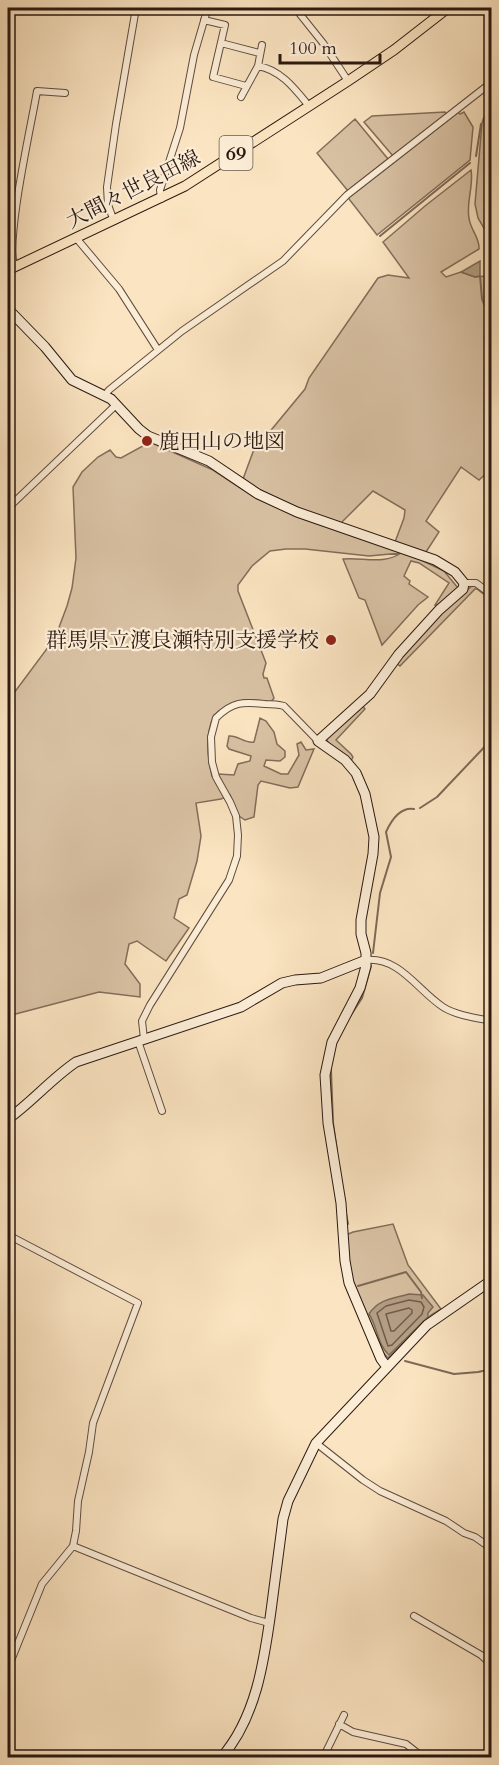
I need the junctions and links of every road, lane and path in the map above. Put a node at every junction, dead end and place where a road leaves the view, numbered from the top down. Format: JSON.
{"nodes":[{"id":1,"x":136,"y":8,"type":"edge"},
{"id":2,"x":295,"y":8,"type":"edge"},
{"id":3,"x":448,"y":8,"type":"edge"},
{"id":4,"x":221,"y":43,"type":"junction"},
{"id":5,"x":262,"y":45,"type":"dead end"},
{"id":6,"x":259,"y":53,"type":"junction"},
{"id":7,"x":258,"y":66,"type":"junction"},
{"id":8,"x":348,"y":81,"type":"junction"},
{"id":9,"x":492,"y":82,"type":"edge"},
{"id":10,"x":246,"y":86,"type":"junction"},
{"id":11,"x":65,"y":93,"type":"dead end"},
{"id":12,"x":241,"y":97,"type":"dead end"},
{"id":13,"x":309,"y":106,"type":"junction"},
{"id":14,"x":161,"y":199,"type":"junction"},
{"id":15,"x":114,"y":220,"type":"junction"},
{"id":16,"x":77,"y":239,"type":"junction"},
{"id":17,"x":11,"y":269,"type":"edge"},
{"id":18,"x":8,"y":309,"type":"edge"},
{"id":19,"x":158,"y":350,"type":"junction"},
{"id":20,"x":105,"y":395,"type":"junction"},
{"id":21,"x":117,"y":404,"type":"junction"},
{"id":22,"x":8,"y":508,"type":"edge"},
{"id":23,"x":464,"y":583,"type":"junction"},
{"id":24,"x":492,"y":595,"type":"edge"},
{"id":25,"x":318,"y":741,"type":"junction"},
{"id":26,"x":366,"y":960,"type":"junction"},
{"id":27,"x":492,"y":1021,"type":"edge"},
{"id":28,"x":141,"y":1040,"type":"junction"},
{"id":29,"x":162,"y":1111,"type":"dead end"},
{"id":30,"x":8,"y":1119,"type":"edge"},
{"id":31,"x":8,"y":1235,"type":"edge"},
{"id":32,"x":492,"y":1280,"type":"edge"},
{"id":33,"x":387,"y":1367,"type":"junction"},
{"id":34,"x":316,"y":1443,"type":"junction"},
{"id":35,"x":72,"y":1546,"type":"junction"},
{"id":36,"x":492,"y":1550,"type":"edge"},
{"id":37,"x":414,"y":1616,"type":"dead end"},
{"id":38,"x":269,"y":1623,"type":"junction"},
{"id":39,"x":492,"y":1665,"type":"edge"},
{"id":40,"x":8,"y":1668,"type":"edge"},
{"id":41,"x":344,"y":1715,"type":"dead end"},
{"id":42,"x":339,"y":1724,"type":"junction"},
{"id":43,"x":221,"y":1758,"type":"edge"},
{"id":44,"x":323,"y":1758,"type":"edge"},
{"id":45,"x":424,"y":1758,"type":"edge"}],
"edges":[{"from":1,"to":15,"type":"street"},
{"from":2,"to":8,"type":"street"},
{"from":3,"to":8,"type":"main road","name":"大間々世良田線","number":"69"},
{"from":4,"to":6,"type":"street"},
{"from":4,"to":10,"type":"street"},
{"from":4,"to":14,"type":"street"},
{"from":5,"to":6,"type":"street"},
{"from":6,"to":7,"type":"street"},
{"from":7,"to":10,"type":"street"},
{"from":7,"to":13,"type":"street"},
{"from":8,"to":13,"type":"main road","name":"大間々世良田線","number":"69"},
{"from":9,"to":19,"type":"street"},
{"from":10,"to":12,"type":"street"},
{"from":11,"to":17,"type":"street"},
{"from":13,"to":14,"type":"main road","name":"大間々世良田線","number":"69"},
{"from":14,"to":15,"type":"main road","name":"大間々世良田線","number":"69"},
{"from":15,"to":16,"type":"main road","name":"大間々世良田線","number":"69"},
{"from":16,"to":17,"type":"main road","name":"大間々世良田線","number":"69"},
{"from":16,"to":19,"type":"street"},
{"from":18,"to":20,"type":"street"},
{"from":19,"to":20,"type":"street"},
{"from":20,"to":21,"type":"street"},
{"from":21,"to":22,"type":"street"},
{"from":21,"to":23,"type":"street"},
{"from":23,"to":24,"type":"street"},
{"from":23,"to":25,"type":"street"},
{"from":25,"to":26,"type":"street"},
{"from":25,"to":28,"type":"street"},
{"from":26,"to":27,"type":"street"},
{"from":26,"to":28,"type":"street"},
{"from":26,"to":33,"type":"street"},
{"from":28,"to":29,"type":"street"},
{"from":28,"to":30,"type":"street"},
{"from":31,"to":35,"type":"street"},
{"from":32,"to":33,"type":"street"},
{"from":33,"to":34,"type":"street"},
{"from":34,"to":36,"type":"street"},
{"from":34,"to":38,"type":"street"},
{"from":35,"to":38,"type":"street"},
{"from":35,"to":40,"type":"street"},
{"from":37,"to":39,"type":"street"},
{"from":38,"to":43,"type":"street"},
{"from":41,"to":42,"type":"street"},
{"from":42,"to":44,"type":"street"},
{"from":42,"to":45,"type":"street"}]}
